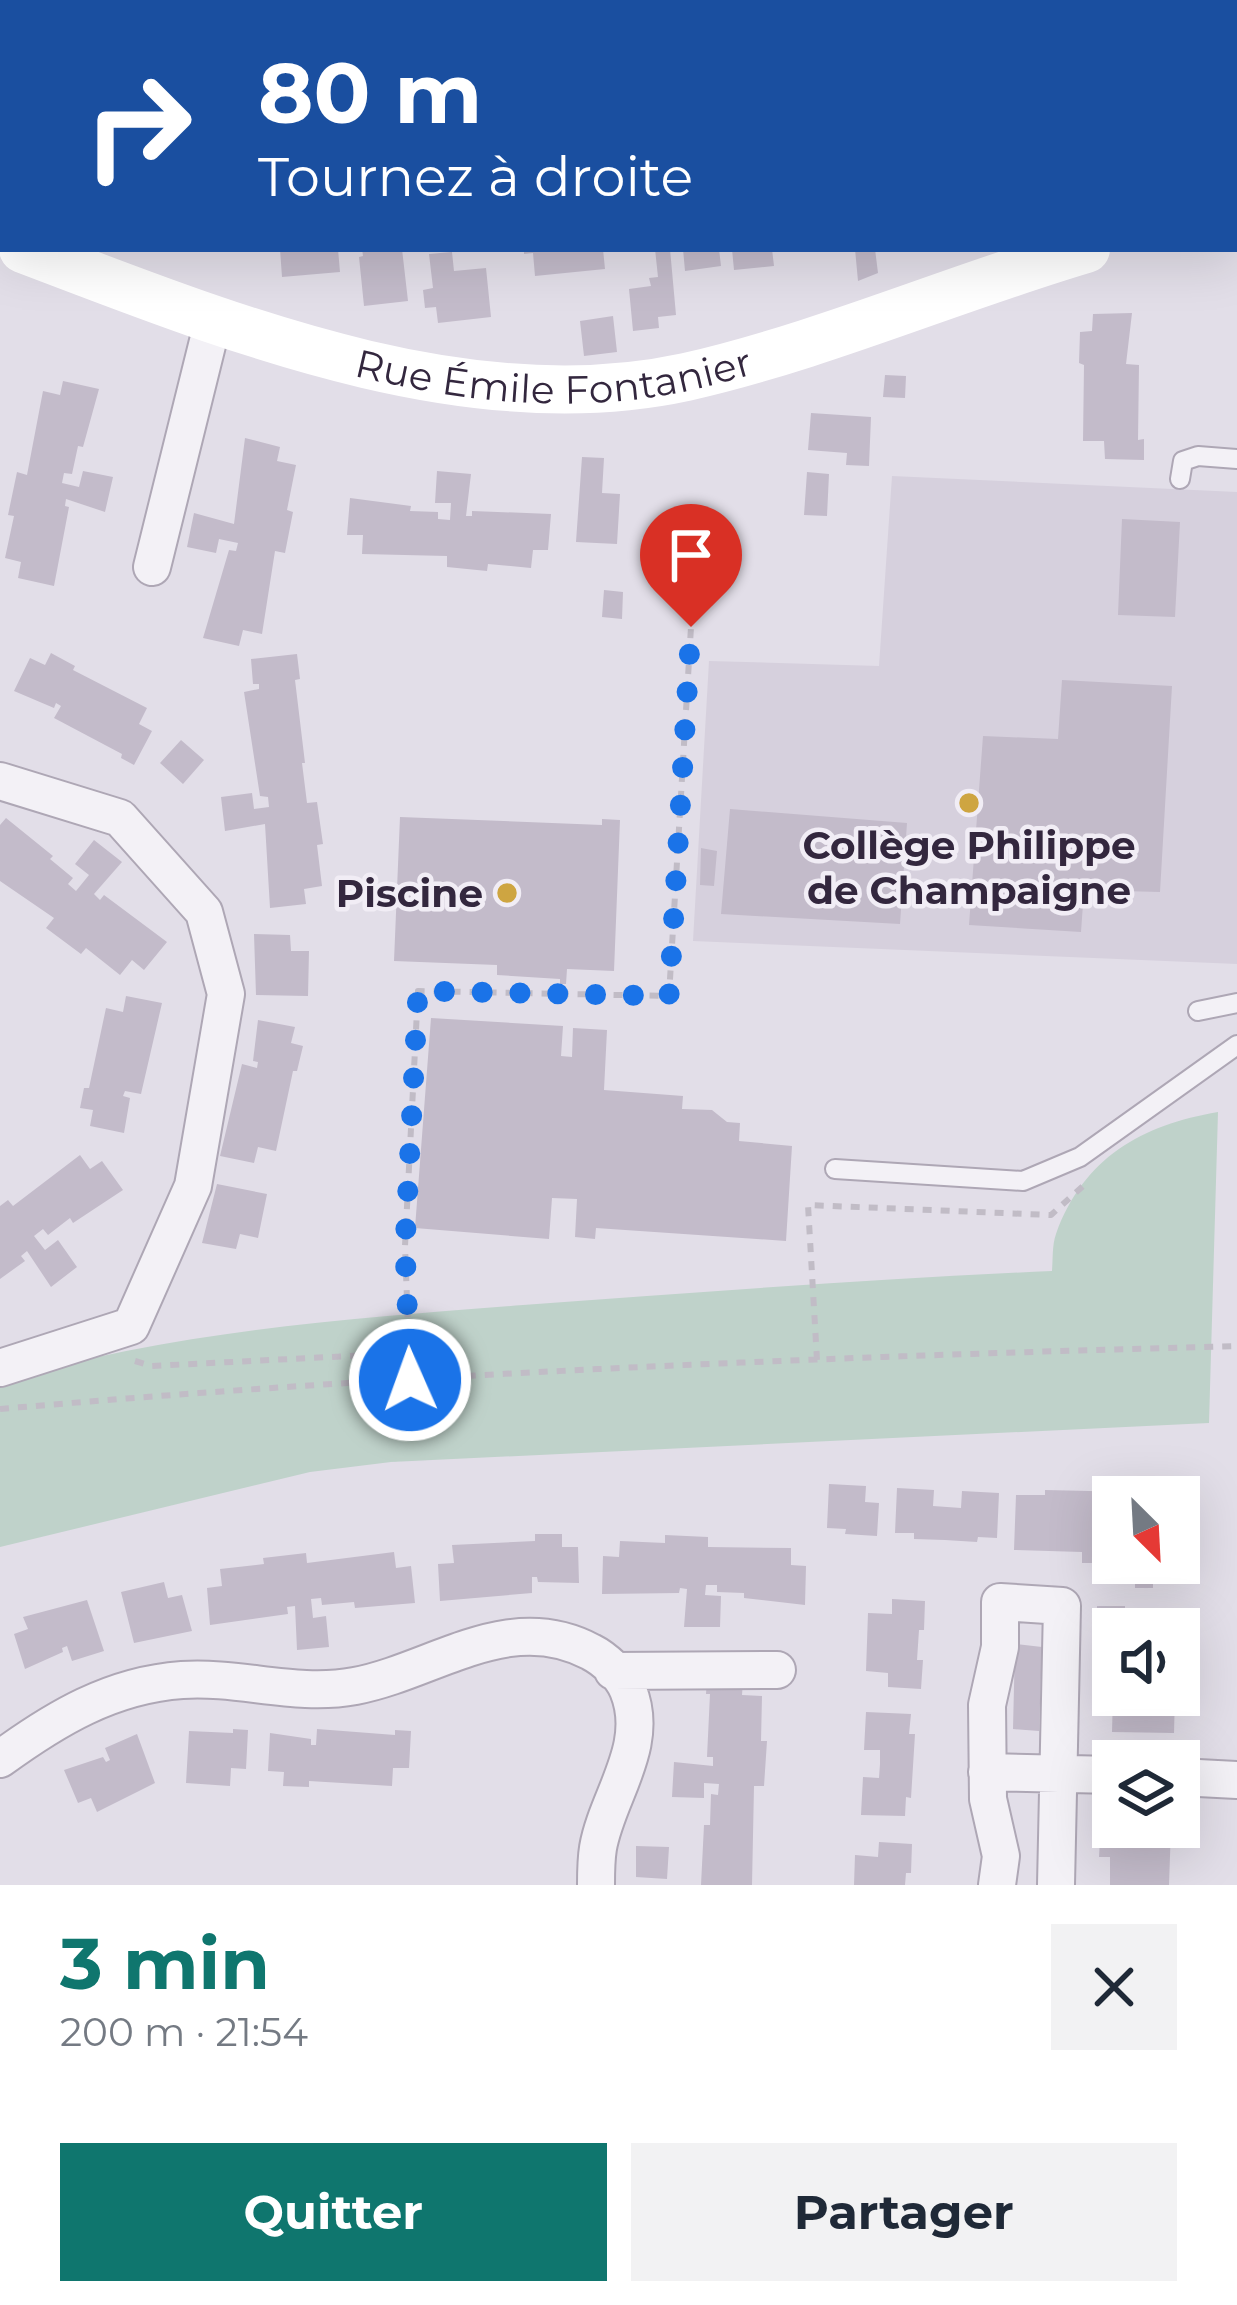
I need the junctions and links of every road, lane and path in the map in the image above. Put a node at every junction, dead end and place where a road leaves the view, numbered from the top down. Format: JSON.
{"nodes":[{"id":1,"x":31,"y":252,"type":"edge"},
{"id":2,"x":1077,"y":252,"type":"edge"},
{"id":3,"x":213,"y":321,"type":"junction"},
{"id":4,"x":1237,"y":458,"type":"edge"},
{"id":5,"x":1180,"y":479,"type":"dead end"},
{"id":6,"x":152,"y":567,"type":"dead end"},
{"id":7,"x":691,"y":627,"type":"dead end"},
{"id":8,"x":0,"y":781,"type":"edge"},
{"id":9,"x":1237,"y":1003,"type":"edge"},
{"id":10,"x":1198,"y":1010,"type":"dead end"},
{"id":11,"x":1237,"y":1045,"type":"edge"},
{"id":12,"x":835,"y":1169,"type":"dead end"},
{"id":13,"x":808,"y":1204,"type":"dead end"},
{"id":14,"x":78,"y":1343,"type":"junction"},
{"id":15,"x":1237,"y":1346,"type":"edge"},
{"id":16,"x":409,"y":1353,"type":"junction"},
{"id":17,"x":817,"y":1360,"type":"junction"},
{"id":18,"x":0,"y":1368,"type":"edge"},
{"id":19,"x":410,"y":1380,"type":"junction"},
{"id":20,"x":0,"y":1409,"type":"edge"},
{"id":21,"x":614,"y":1670,"type":"junction"},
{"id":22,"x":777,"y":1670,"type":"dead end"},
{"id":23,"x":0,"y":1759,"type":"edge"},
{"id":24,"x":988,"y":1772,"type":"junction"},
{"id":25,"x":1060,"y":1773,"type":"junction"},
{"id":26,"x":1092,"y":1774,"type":"edge"},
{"id":27,"x":1200,"y":1779,"type":"edge"},
{"id":28,"x":1237,"y":1780,"type":"edge"},
{"id":29,"x":596,"y":1885,"type":"edge"},
{"id":30,"x":997,"y":1885,"type":"edge"},
{"id":31,"x":1056,"y":1885,"type":"edge"}],
"edges":[{"from":1,"to":3,"type":"street","name":"Rue Émile Fontanier"},
{"from":2,"to":3,"type":"street","name":"Rue Émile Fontanier"},
{"from":3,"to":6,"type":"street"},
{"from":4,"to":5,"type":"lane"},
{"from":7,"to":16,"type":"path"},
{"from":8,"to":14,"type":"street"},
{"from":9,"to":10,"type":"lane"},
{"from":11,"to":12,"type":"lane"},
{"from":13,"to":17,"type":"path"},
{"from":14,"to":16,"type":"path"},
{"from":14,"to":18,"type":"street"},
{"from":15,"to":17,"type":"path"},
{"from":16,"to":19,"type":"path"},
{"from":17,"to":19,"type":"path"},
{"from":19,"to":20,"type":"path"},
{"from":21,"to":22,"type":"street"},
{"from":21,"to":23,"type":"street"},
{"from":21,"to":29,"type":"street"},
{"from":24,"to":25,"type":"street"},
{"from":24,"to":25,"type":"street"},
{"from":24,"to":30,"type":"street"},
{"from":25,"to":26,"type":"street"},
{"from":25,"to":31,"type":"street"},
{"from":27,"to":28,"type":"street"}]}
